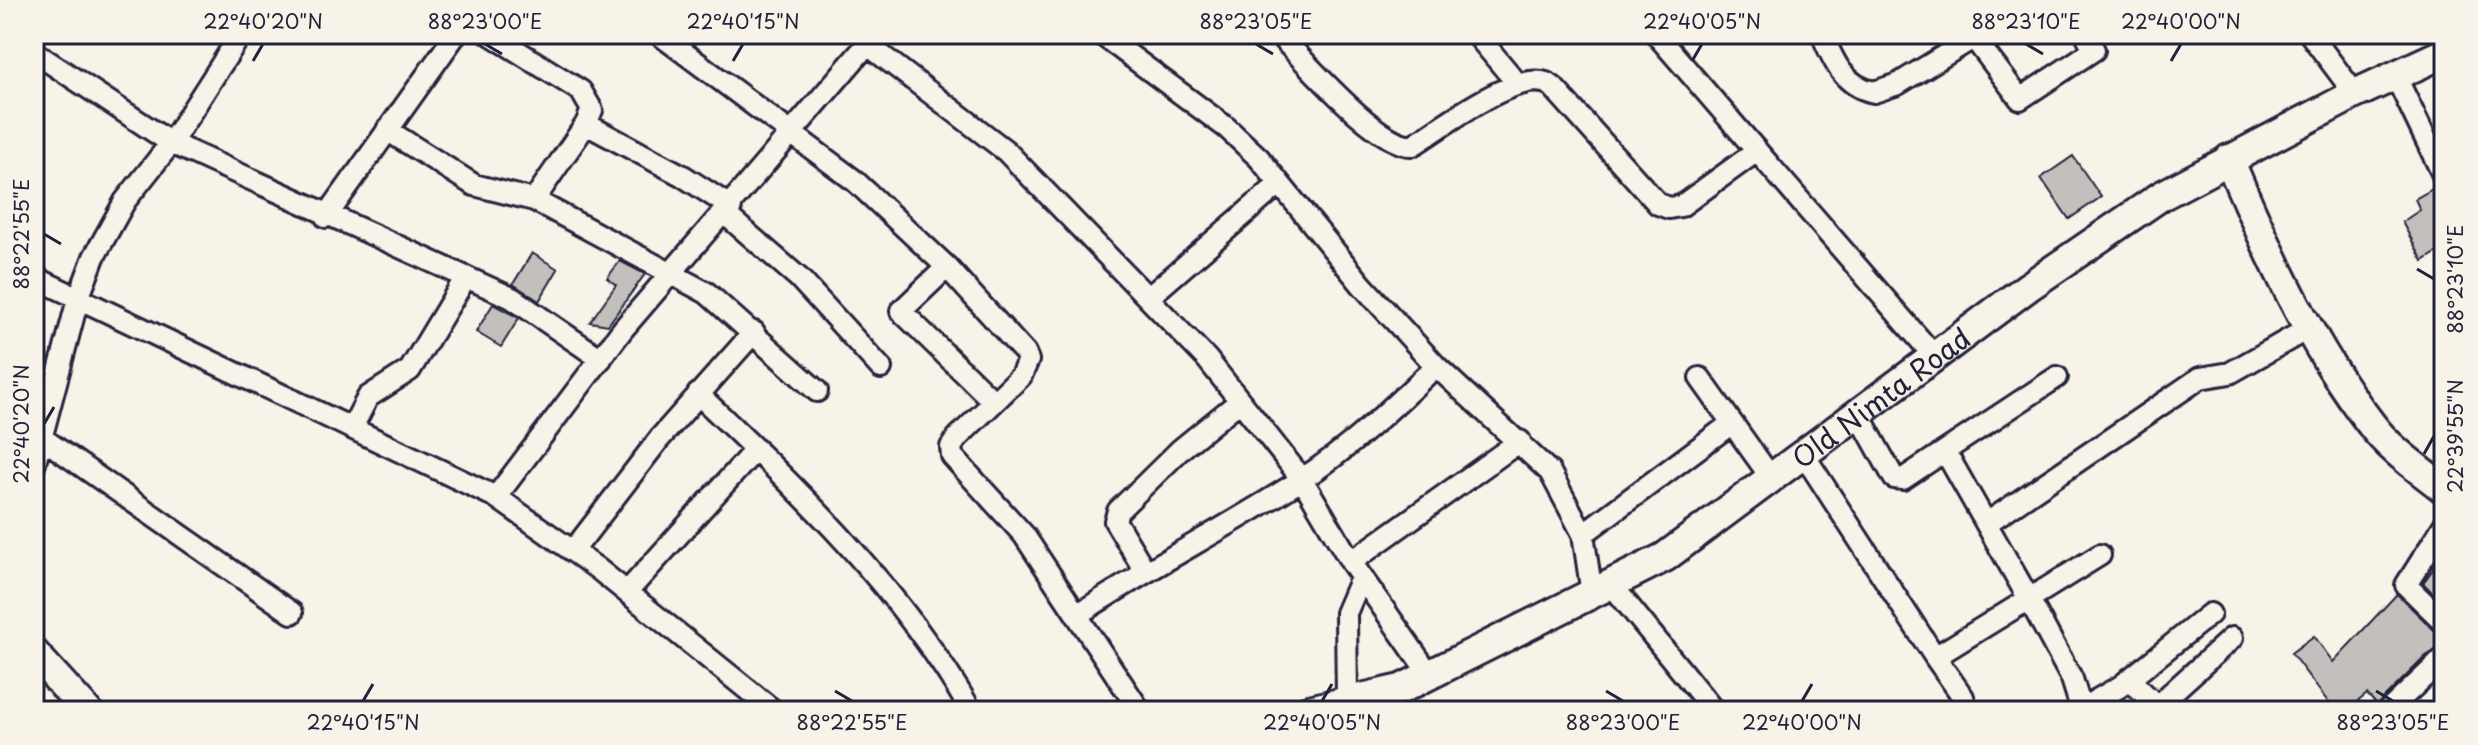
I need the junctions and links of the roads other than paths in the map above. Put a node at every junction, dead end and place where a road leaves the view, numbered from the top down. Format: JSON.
{"nodes":[{"id":1,"x":241,"y":34,"type":"edge"},
{"id":2,"x":456,"y":34,"type":"edge"},
{"id":3,"x":490,"y":34,"type":"edge"},
{"id":4,"x":659,"y":34,"type":"edge"},
{"id":5,"x":1101,"y":34,"type":"edge"},
{"id":6,"x":1278,"y":34,"type":"edge"},
{"id":7,"x":1476,"y":34,"type":"edge"},
{"id":8,"x":1656,"y":34,"type":"edge"},
{"id":9,"x":1822,"y":34,"type":"edge"},
{"id":10,"x":2086,"y":34,"type":"edge"},
{"id":11,"x":2310,"y":34,"type":"edge"},
{"id":12,"x":1972,"y":36,"type":"edge"},
{"id":13,"x":872,"y":39,"type":"edge"},
{"id":14,"x":2444,"y":53,"type":"edge"},
{"id":15,"x":36,"y":57,"type":"edge"},
{"id":16,"x":2395,"y":75,"type":"junction"},
{"id":17,"x":1516,"y":82,"type":"junction"},
{"id":18,"x":2355,"y":94,"type":"junction"},
{"id":19,"x":586,"y":124,"type":"junction"},
{"id":20,"x":387,"y":130,"type":"junction"},
{"id":21,"x":792,"y":130,"type":"junction"},
{"id":22,"x":171,"y":143,"type":"junction"},
{"id":23,"x":1757,"y":151,"type":"junction"},
{"id":24,"x":2439,"y":154,"type":"edge"},
{"id":25,"x":2229,"y":159,"type":"junction"},
{"id":26,"x":2444,"y":177,"type":"edge"},
{"id":27,"x":1279,"y":184,"type":"junction"},
{"id":28,"x":534,"y":200,"type":"junction"},
{"id":29,"x":728,"y":211,"type":"junction"},
{"id":30,"x":326,"y":217,"type":"junction"},
{"id":31,"x":947,"y":267,"type":"junction"},
{"id":32,"x":673,"y":273,"type":"junction"},
{"id":33,"x":34,"y":277,"type":"edge"},
{"id":34,"x":466,"y":277,"type":"junction"},
{"id":35,"x":1149,"y":297,"type":"junction"},
{"id":36,"x":78,"y":299,"type":"junction"},
{"id":37,"x":2309,"y":328,"type":"junction"},
{"id":38,"x":754,"y":332,"type":"junction"},
{"id":39,"x":1935,"y":357,"type":"junction"},
{"id":40,"x":601,"y":359,"type":"junction"},
{"id":41,"x":1436,"y":366,"type":"junction"},
{"id":42,"x":881,"y":368,"type":"dead end"},
{"id":43,"x":2057,"y":377,"type":"dead end"},
{"id":44,"x":1700,"y":378,"type":"dead end"},
{"id":45,"x":817,"y":391,"type":"dead end"},
{"id":46,"x":698,"y":394,"type":"junction"},
{"id":47,"x":1240,"y":401,"type":"junction"},
{"id":48,"x":994,"y":402,"type":"junction"},
{"id":49,"x":1858,"y":413,"type":"junction"},
{"id":50,"x":353,"y":426,"type":"junction"},
{"id":51,"x":1724,"y":429,"type":"dead end"},
{"id":52,"x":42,"y":438,"type":"junction"},
{"id":53,"x":1520,"y":441,"type":"junction"},
{"id":54,"x":756,"y":449,"type":"junction"},
{"id":55,"x":1945,"y":451,"type":"junction"},
{"id":56,"x":1804,"y":455,"type":"junction"},
{"id":57,"x":34,"y":466,"type":"edge"},
{"id":58,"x":1302,"y":479,"type":"junction"},
{"id":59,"x":1772,"y":479,"type":"junction"},
{"id":60,"x":2444,"y":489,"type":"edge"},
{"id":61,"x":496,"y":497,"type":"junction"},
{"id":62,"x":1987,"y":523,"type":"junction"},
{"id":63,"x":2444,"y":525,"type":"edge"},
{"id":64,"x":1583,"y":534,"type":"junction"},
{"id":65,"x":573,"y":551,"type":"junction"},
{"id":66,"x":2100,"y":555,"type":"dead end"},
{"id":67,"x":1356,"y":570,"type":"junction"},
{"id":68,"x":1145,"y":571,"type":"junction"},
{"id":69,"x":1602,"y":589,"type":"junction"},
{"id":70,"x":627,"y":592,"type":"junction"},
{"id":71,"x":2029,"y":599,"type":"junction"},
{"id":72,"x":292,"y":613,"type":"dead end"},
{"id":73,"x":2210,"y":614,"type":"dead end"},
{"id":74,"x":1077,"y":615,"type":"junction"},
{"id":75,"x":2444,"y":622,"type":"edge"},
{"id":76,"x":2232,"y":638,"type":"dead end"},
{"id":77,"x":34,"y":653,"type":"edge"},
{"id":78,"x":1935,"y":657,"type":"junction"},
{"id":79,"x":2444,"y":658,"type":"edge"},
{"id":80,"x":1430,"y":675,"type":"junction"},
{"id":81,"x":2129,"y":679,"type":"junction"},
{"id":82,"x":1347,"y":702,"type":"junction"},
{"id":83,"x":2159,"y":708,"type":"edge"},
{"id":84,"x":2082,"y":710,"type":"edge"},
{"id":85,"x":87,"y":711,"type":"edge"},
{"id":86,"x":774,"y":711,"type":"edge"},
{"id":87,"x":971,"y":711,"type":"edge"},
{"id":88,"x":1140,"y":711,"type":"edge"},
{"id":89,"x":1305,"y":711,"type":"edge"},
{"id":90,"x":1714,"y":711,"type":"edge"},
{"id":91,"x":1967,"y":711,"type":"edge"},
{"id":92,"x":2388,"y":711,"type":"edge"}],
"edges":[{"from":1,"to":22,"type":"street"},
{"from":2,"to":20,"type":"street"},
{"from":3,"to":19,"type":"street"},
{"from":4,"to":21,"type":"street"},
{"from":5,"to":27,"type":"street"},
{"from":6,"to":17,"type":"street"},
{"from":7,"to":17,"type":"street"},
{"from":8,"to":23,"type":"street"},
{"from":9,"to":12,"type":"street"},
{"from":10,"to":12,"type":"street"},
{"from":11,"to":18,"type":"street"},
{"from":13,"to":21,"type":"street"},
{"from":13,"to":35,"type":"street"},
{"from":14,"to":16,"type":"street","name":"Old Nimta Road"},
{"from":15,"to":22,"type":"street"},
{"from":16,"to":18,"type":"street","name":"Old Nimta Road"},
{"from":16,"to":24,"type":"street"},
{"from":17,"to":23,"type":"street"},
{"from":18,"to":25,"type":"street","name":"Old Nimta Road"},
{"from":19,"to":28,"type":"street"},
{"from":19,"to":29,"type":"street"},
{"from":20,"to":28,"type":"street"},
{"from":20,"to":30,"type":"street"},
{"from":21,"to":29,"type":"street"},
{"from":21,"to":31,"type":"street"},
{"from":22,"to":30,"type":"street"},
{"from":22,"to":36,"type":"street"},
{"from":23,"to":39,"type":"street"},
{"from":24,"to":26,"type":"street"},
{"from":25,"to":37,"type":"street"},
{"from":25,"to":39,"type":"street","name":"Old Nimta Road"},
{"from":27,"to":35,"type":"street"},
{"from":27,"to":41,"type":"street"},
{"from":28,"to":32,"type":"street"},
{"from":29,"to":32,"type":"street"},
{"from":29,"to":42,"type":"street"},
{"from":30,"to":34,"type":"street"},
{"from":31,"to":48,"type":"street"},
{"from":31,"to":48,"type":"street"},
{"from":32,"to":38,"type":"street"},
{"from":32,"to":40,"type":"street"},
{"from":33,"to":36,"type":"street"},
{"from":34,"to":40,"type":"street"},
{"from":34,"to":50,"type":"street"},
{"from":35,"to":47,"type":"street"},
{"from":36,"to":50,"type":"street"},
{"from":36,"to":52,"type":"street"},
{"from":37,"to":60,"type":"street"},
{"from":37,"to":62,"type":"street"},
{"from":38,"to":45,"type":"street"},
{"from":38,"to":46,"type":"street"},
{"from":39,"to":49,"type":"street","name":"Old Nimta Road"},
{"from":40,"to":61,"type":"street"},
{"from":41,"to":53,"type":"street"},
{"from":41,"to":58,"type":"street"},
{"from":43,"to":55,"type":"street"},
{"from":44,"to":59,"type":"street"},
{"from":46,"to":54,"type":"street"},
{"from":46,"to":65,"type":"street"},
{"from":47,"to":58,"type":"street"},
{"from":47,"to":68,"type":"street"},
{"from":48,"to":74,"type":"street"},
{"from":49,"to":55,"type":"street"},
{"from":49,"to":56,"type":"street","name":"Old Nimta Road"},
{"from":50,"to":61,"type":"street"},
{"from":51,"to":64,"type":"street"},
{"from":52,"to":57,"type":"street"},
{"from":52,"to":72,"type":"street"},
{"from":53,"to":64,"type":"street"},
{"from":53,"to":67,"type":"street"},
{"from":54,"to":70,"type":"street"},
{"from":54,"to":87,"type":"street"},
{"from":55,"to":62,"type":"street"},
{"from":56,"to":59,"type":"street","name":"Old Nimta Road"},
{"from":56,"to":78,"type":"street"},
{"from":58,"to":67,"type":"street"},
{"from":58,"to":68,"type":"street"},
{"from":59,"to":69,"type":"street","name":"Old Nimta Road"},
{"from":61,"to":65,"type":"street"},
{"from":62,"to":71,"type":"street"},
{"from":63,"to":75,"type":"street"},
{"from":64,"to":69,"type":"street"},
{"from":65,"to":70,"type":"street"},
{"from":66,"to":71,"type":"street"},
{"from":67,"to":80,"type":"street"},
{"from":67,"to":82,"type":"street"},
{"from":68,"to":74,"type":"street"},
{"from":69,"to":80,"type":"street","name":"Old Nimta Road"},
{"from":69,"to":90,"type":"street"},
{"from":70,"to":86,"type":"street"},
{"from":71,"to":78,"type":"street"},
{"from":71,"to":84,"type":"street"},
{"from":73,"to":81,"type":"street"},
{"from":74,"to":88,"type":"street"},
{"from":76,"to":83,"type":"street"},
{"from":77,"to":85,"type":"street"},
{"from":78,"to":91,"type":"street"},
{"from":79,"to":92,"type":"street"},
{"from":80,"to":82,"type":"street","name":"Old Nimta Road"},
{"from":81,"to":83,"type":"street"},
{"from":81,"to":84,"type":"street"},
{"from":82,"to":89,"type":"street","name":"Old Nimta Road"}]}
